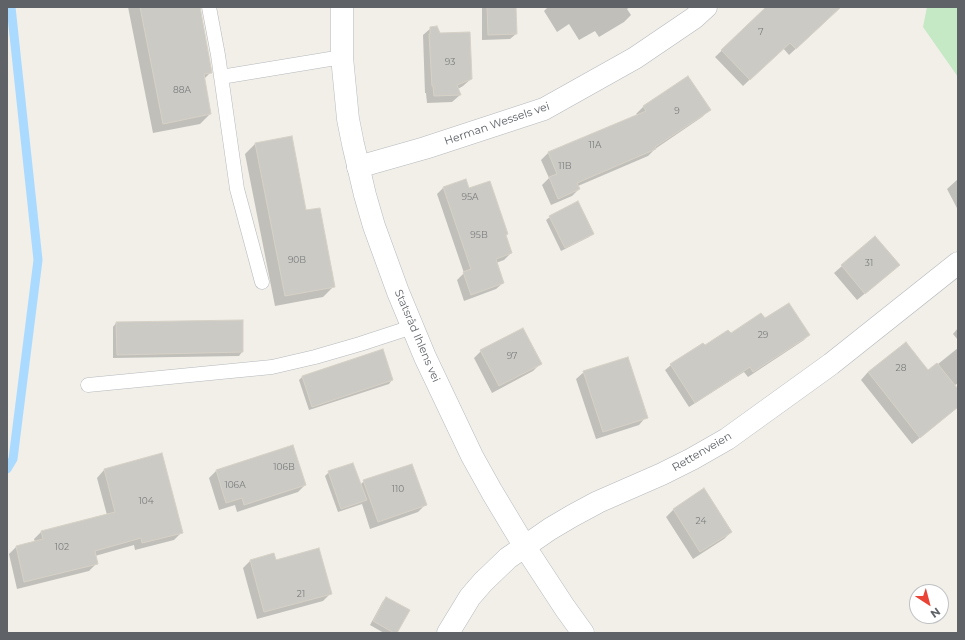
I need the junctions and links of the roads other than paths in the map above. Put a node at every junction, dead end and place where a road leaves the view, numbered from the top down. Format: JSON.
{"nodes":[{"id":1,"x":209,"y":7,"type":"edge"},
{"id":2,"x":342,"y":7,"type":"edge"},
{"id":3,"x":706,"y":7,"type":"edge"},
{"id":4,"x":342,"y":57,"type":"junction"},
{"id":5,"x":221,"y":77,"type":"junction"},
{"id":6,"x":358,"y":167,"type":"junction"},
{"id":7,"x":958,"y":263,"type":"edge"},
{"id":8,"x":262,"y":282,"type":"dead end"},
{"id":9,"x":412,"y":327,"type":"junction"},
{"id":10,"x":88,"y":385,"type":"dead end"},
{"id":11,"x":525,"y":547,"type":"junction"},
{"id":12,"x":448,"y":633,"type":"edge"},
{"id":13,"x":583,"y":633,"type":"edge"}],
"edges":[{"from":1,"to":5,"type":"lane"},
{"from":2,"to":4,"type":"street","name":"Statsråd Ihlens vei"},
{"from":3,"to":6,"type":"street","name":"Herman Wessels vei"},
{"from":4,"to":5,"type":"lane"},
{"from":4,"to":6,"type":"street","name":"Statsråd Ihlens vei"},
{"from":5,"to":8,"type":"lane"},
{"from":6,"to":9,"type":"street","name":"Statsråd Ihlens vei"},
{"from":7,"to":11,"type":"street","name":"Rettenveien"},
{"from":9,"to":10,"type":"lane"},
{"from":9,"to":11,"type":"street","name":"Statsråd Ihlens vei"},
{"from":11,"to":12,"type":"street","name":"Rettenveien"},
{"from":11,"to":13,"type":"street","name":"Statsråd Ihlens vei"}]}
